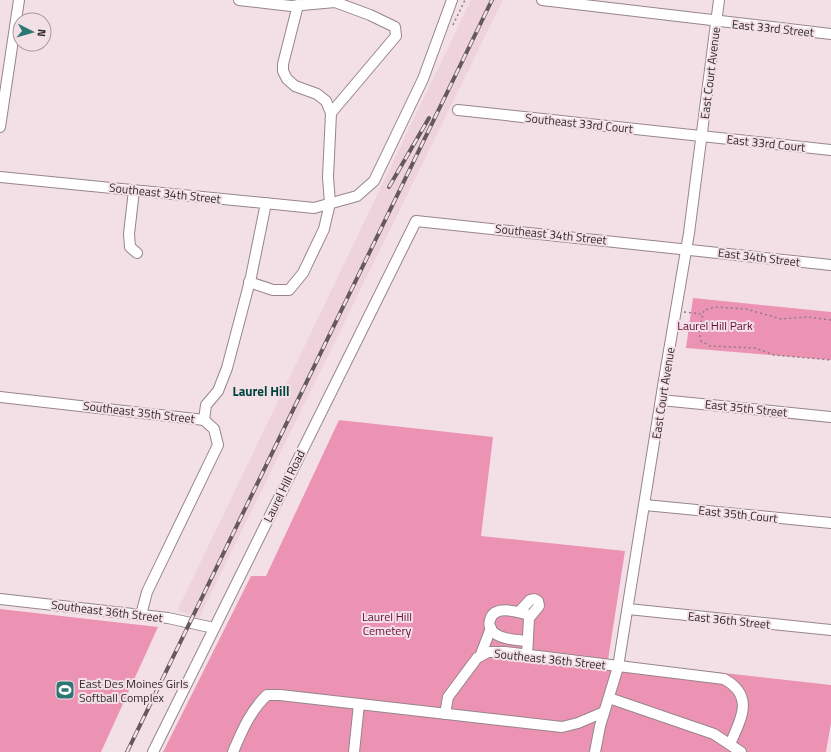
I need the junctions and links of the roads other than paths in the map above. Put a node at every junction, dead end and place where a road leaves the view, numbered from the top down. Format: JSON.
{"nodes":[{"id":1,"x":19,"y":0,"type":"edge"},
{"id":2,"x":239,"y":0,"type":"edge"},
{"id":3,"x":452,"y":0,"type":"edge"},
{"id":4,"x":542,"y":0,"type":"edge"},
{"id":5,"x":719,"y":0,"type":"edge"},
{"id":6,"x":298,"y":5,"type":"junction"},
{"id":7,"x":716,"y":22,"type":"junction"},
{"id":8,"x":831,"y":34,"type":"edge"},
{"id":9,"x":458,"y":110,"type":"dead end"},
{"id":10,"x":331,"y":113,"type":"junction"},
{"id":11,"x":0,"y":127,"type":"edge"},
{"id":12,"x":701,"y":136,"type":"junction"},
{"id":13,"x":831,"y":150,"type":"edge"},
{"id":14,"x":0,"y":177,"type":"edge"},
{"id":15,"x":134,"y":190,"type":"junction"},
{"id":16,"x":266,"y":203,"type":"junction"},
{"id":17,"x":330,"y":203,"type":"junction"},
{"id":18,"x":416,"y":221,"type":"joint"},
{"id":19,"x":686,"y":249,"type":"junction"},
{"id":20,"x":137,"y":253,"type":"dead end"},
{"id":21,"x":831,"y":265,"type":"edge"},
{"id":22,"x":249,"y":282,"type":"junction"},
{"id":23,"x":0,"y":397,"type":"edge"},
{"id":24,"x":661,"y":400,"type":"junction"},
{"id":25,"x":831,"y":417,"type":"edge"},
{"id":26,"x":204,"y":420,"type":"junction"},
{"id":27,"x":645,"y":504,"type":"junction"},
{"id":28,"x":831,"y":523,"type":"edge"},
{"id":29,"x":0,"y":599,"type":"edge"},
{"id":30,"x":628,"y":609,"type":"junction"},
{"id":31,"x":519,"y":612,"type":"junction"},
{"id":32,"x":141,"y":615,"type":"junction"},
{"id":33,"x":529,"y":618,"type":"junction"},
{"id":34,"x":214,"y":628,"type":"junction"},
{"id":35,"x":491,"y":628,"type":"junction"},
{"id":36,"x":831,"y":630,"type":"edge"},
{"id":37,"x":528,"y":641,"type":"junction"},
{"id":38,"x":481,"y":654,"type":"junction"},
{"id":39,"x":527,"y":656,"type":"junction"},
{"id":40,"x":618,"y":667,"type":"junction"},
{"id":41,"x":609,"y":698,"type":"junction"},
{"id":42,"x":359,"y":704,"type":"junction"},
{"id":43,"x":604,"y":712,"type":"junction"},
{"id":44,"x":445,"y":714,"type":"junction"},
{"id":45,"x":730,"y":744,"type":"junction"},
{"id":46,"x":153,"y":752,"type":"edge"},
{"id":47,"x":233,"y":752,"type":"edge"},
{"id":48,"x":354,"y":752,"type":"edge"},
{"id":49,"x":595,"y":752,"type":"edge"},
{"id":50,"x":741,"y":752,"type":"edge"}],
"edges":[{"from":1,"to":11,"type":"street"},
{"from":2,"to":6,"type":"street"},
{"from":3,"to":17,"type":"street","name":"Southeast 34th Street"},
{"from":4,"to":7,"type":"street","name":"East 33rd Street"},
{"from":5,"to":7,"type":"street","name":"East Court Avenue"},
{"from":6,"to":10,"type":"street"},
{"from":6,"to":10,"type":"street"},
{"from":7,"to":8,"type":"street","name":"East 33rd Street"},
{"from":7,"to":12,"type":"street","name":"East Court Avenue"},
{"from":9,"to":12,"type":"street","name":"Southeast 33rd Court"},
{"from":10,"to":17,"type":"street"},
{"from":12,"to":13,"type":"street","name":"East 33rd Court"},
{"from":12,"to":19,"type":"street","name":"East Court Avenue"},
{"from":14,"to":15,"type":"street","name":"Southeast 34th Street"},
{"from":15,"to":16,"type":"street","name":"Southeast 34th Street"},
{"from":15,"to":20,"type":"street"},
{"from":16,"to":17,"type":"street","name":"Southeast 34th Street"},
{"from":16,"to":22,"type":"street"},
{"from":17,"to":22,"type":"street"},
{"from":18,"to":19,"type":"street","name":"Southeast 34th Street"},
{"from":18,"to":34,"type":"street","name":"Laurel Hill Road"},
{"from":19,"to":21,"type":"street","name":"East 34th Street"},
{"from":19,"to":24,"type":"street","name":"East Court Avenue"},
{"from":22,"to":26,"type":"street"},
{"from":23,"to":26,"type":"street","name":"Southeast 35th Street"},
{"from":24,"to":25,"type":"street","name":"East 35th Street"},
{"from":24,"to":27,"type":"street","name":"East Court Avenue"},
{"from":26,"to":32,"type":"street","name":"Southeast 35th Street"},
{"from":27,"to":28,"type":"street","name":"East 35th Court"},
{"from":27,"to":30,"type":"street","name":"East Court Avenue"},
{"from":29,"to":32,"type":"street","name":"Southeast 36th Street"},
{"from":30,"to":36,"type":"street","name":"East 36th Street"},
{"from":30,"to":40,"type":"street","name":"East Court Avenue"},
{"from":31,"to":33,"type":"street"},
{"from":31,"to":33,"type":"street"},
{"from":31,"to":35,"type":"street"},
{"from":32,"to":34,"type":"street","name":"Southeast 36th Street"},
{"from":33,"to":37,"type":"street"},
{"from":34,"to":46,"type":"street","name":"Laurel Hill Road"},
{"from":35,"to":37,"type":"street"},
{"from":35,"to":38,"type":"street"},
{"from":37,"to":39,"type":"street"},
{"from":38,"to":39,"type":"street","name":"Southeast 36th Street"},
{"from":38,"to":44,"type":"street","name":"Southeast 36th Street"},
{"from":39,"to":40,"type":"street","name":"Southeast 36th Street"},
{"from":40,"to":41,"type":"street","name":"East Court Avenue"},
{"from":40,"to":45,"type":"street","name":"Southeast 36th Street"},
{"from":41,"to":43,"type":"street","name":"East Court Avenue"},
{"from":41,"to":45,"type":"street"},
{"from":42,"to":44,"type":"street"},
{"from":42,"to":47,"type":"street"},
{"from":42,"to":48,"type":"street"},
{"from":43,"to":44,"type":"street"},
{"from":43,"to":49,"type":"street","name":"East Court Avenue"},
{"from":45,"to":50,"type":"street"}]}
